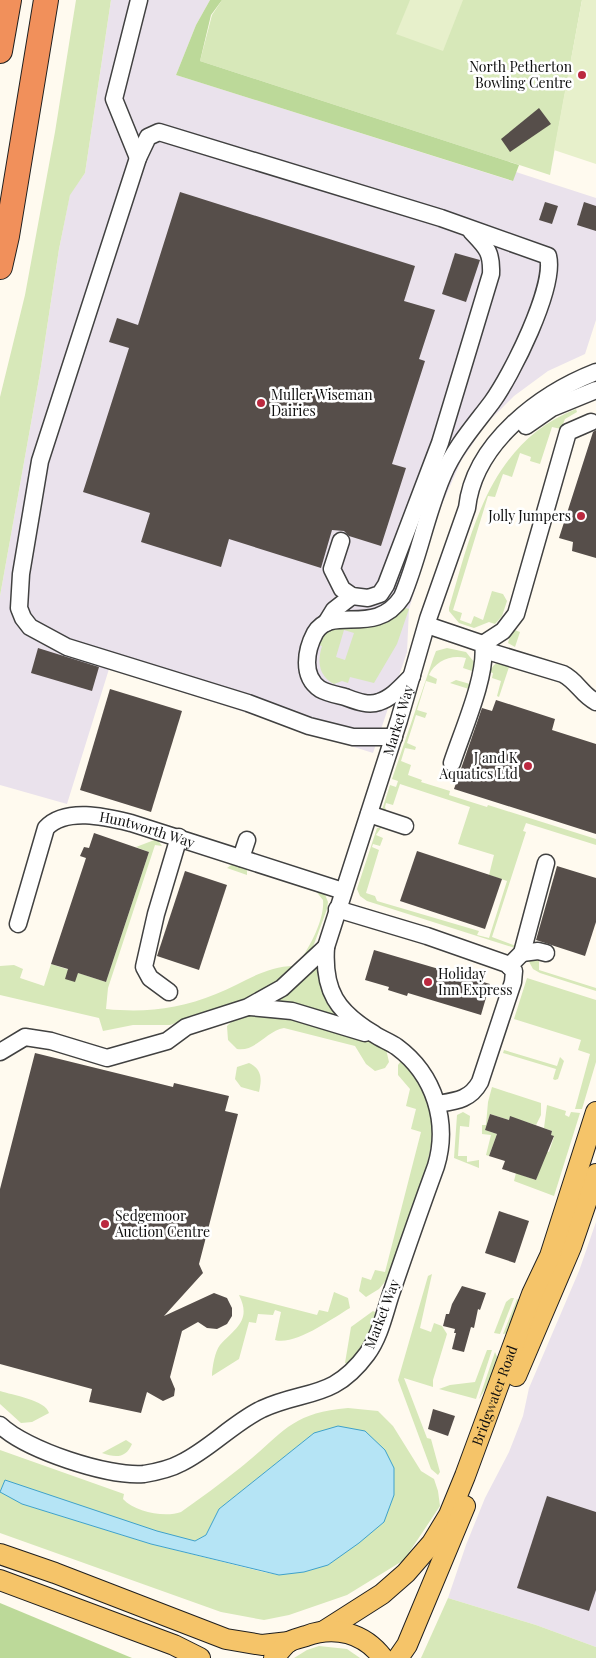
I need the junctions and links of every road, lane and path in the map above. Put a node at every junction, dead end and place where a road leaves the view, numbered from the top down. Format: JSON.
{"nodes":[{"id":1,"x":9,"y":0,"type":"edge"},
{"id":2,"x":46,"y":0,"type":"edge"},
{"id":3,"x":140,"y":0,"type":"edge"},
{"id":4,"x":0,"y":51,"type":"edge"},
{"id":5,"x":138,"y":158,"type":"junction"},
{"id":6,"x":468,"y":227,"type":"junction"},
{"id":7,"x":0,"y":267,"type":"edge"},
{"id":8,"x":596,"y":372,"type":"edge"},
{"id":9,"x":596,"y":390,"type":"edge"},
{"id":10,"x":591,"y":422,"type":"dead end"},
{"id":11,"x":469,"y":495,"type":"junction"},
{"id":12,"x":340,"y":541,"type":"dead end"},
{"id":13,"x":352,"y":596,"type":"junction"},
{"id":14,"x":326,"y":623,"type":"junction"},
{"id":15,"x":427,"y":626,"type":"junction"},
{"id":16,"x":484,"y":647,"type":"junction"},
{"id":17,"x":412,"y":676,"type":"junction"},
{"id":18,"x":596,"y":702,"type":"edge"},
{"id":19,"x":394,"y":737,"type":"junction"},
{"id":20,"x":452,"y":764,"type":"dead end"},
{"id":21,"x":369,"y":814,"type":"junction"},
{"id":22,"x":404,"y":826,"type":"dead end"},
{"id":23,"x":179,"y":837,"type":"junction"},
{"id":24,"x":247,"y":840,"type":"dead end"},
{"id":25,"x":241,"y":858,"type":"junction"},
{"id":26,"x":546,"y":863,"type":"dead end"},
{"id":27,"x":343,"y":891,"type":"junction"},
{"id":28,"x":337,"y":909,"type":"junction"},
{"id":29,"x":18,"y":924,"type":"dead end"},
{"id":30,"x":326,"y":947,"type":"junction"},
{"id":31,"x":522,"y":953,"type":"junction"},
{"id":32,"x":546,"y":953,"type":"dead end"},
{"id":33,"x":509,"y":966,"type":"junction"},
{"id":34,"x":168,"y":992,"type":"dead end"},
{"id":35,"x":248,"y":1006,"type":"junction"},
{"id":36,"x":375,"y":1035,"type":"junction"},
{"id":37,"x":0,"y":1052,"type":"edge"},
{"id":38,"x":437,"y":1104,"type":"junction"},
{"id":39,"x":596,"y":1112,"type":"edge"},
{"id":40,"x":596,"y":1174,"type":"edge"},
{"id":41,"x":0,"y":1425,"type":"edge"},
{"id":42,"x":0,"y":1554,"type":"edge"},
{"id":43,"x":0,"y":1580,"type":"edge"},
{"id":44,"x":324,"y":1631,"type":"junction"},
{"id":45,"x":288,"y":1642,"type":"junction"},
{"id":46,"x":200,"y":1658,"type":"edge"},
{"id":47,"x":274,"y":1658,"type":"edge"},
{"id":48,"x":383,"y":1658,"type":"edge"},
{"id":49,"x":398,"y":1658,"type":"edge"}],
"edges":[{"from":1,"to":4,"type":"highway"},
{"from":2,"to":7,"type":"highway"},
{"from":3,"to":5,"type":"street"},
{"from":5,"to":6,"type":"street"},
{"from":5,"to":19,"type":"street"},
{"from":6,"to":13,"type":"street"},
{"from":6,"to":14,"type":"street"},
{"from":8,"to":11,"type":"street","name":"Market Way"},
{"from":9,"to":11,"type":"street","name":"Market Way"},
{"from":10,"to":16,"type":"street"},
{"from":11,"to":15,"type":"street","name":"Market Way"},
{"from":12,"to":13,"type":"street"},
{"from":13,"to":14,"type":"street"},
{"from":14,"to":17,"type":"street"},
{"from":15,"to":16,"type":"street"},
{"from":15,"to":17,"type":"street","name":"Market Way"},
{"from":16,"to":18,"type":"street"},
{"from":16,"to":20,"type":"street"},
{"from":17,"to":19,"type":"street","name":"Market Way"},
{"from":19,"to":21,"type":"street","name":"Market Way"},
{"from":21,"to":22,"type":"street"},
{"from":21,"to":27,"type":"street","name":"Market Way"},
{"from":23,"to":25,"type":"street","name":"Huntworth Way"},
{"from":23,"to":29,"type":"street","name":"Huntworth Way"},
{"from":23,"to":34,"type":"street"},
{"from":24,"to":25,"type":"street"},
{"from":25,"to":27,"type":"street","name":"Huntworth Way"},
{"from":26,"to":31,"type":"street"},
{"from":27,"to":28,"type":"street","name":"Market Way"},
{"from":28,"to":30,"type":"street","name":"Market Way"},
{"from":28,"to":33,"type":"street"},
{"from":30,"to":35,"type":"street","name":"Market Way"},
{"from":30,"to":36,"type":"street","name":"Market Way"},
{"from":31,"to":32,"type":"street"},
{"from":31,"to":33,"type":"street"},
{"from":33,"to":38,"type":"street"},
{"from":35,"to":36,"type":"street"},
{"from":35,"to":37,"type":"street","name":"Market Way"},
{"from":36,"to":38,"type":"street","name":"Market Way"},
{"from":38,"to":41,"type":"street","name":"Market Way"},
{"from":39,"to":44,"type":"main road","name":"Bridgwater Road"},
{"from":40,"to":49,"type":"main road","name":"Bridgwater Road"},
{"from":42,"to":45,"type":"main road"},
{"from":43,"to":46,"type":"main road"},
{"from":44,"to":45,"type":"main road"},
{"from":44,"to":48,"type":"main road"},
{"from":45,"to":47,"type":"main road"}]}
